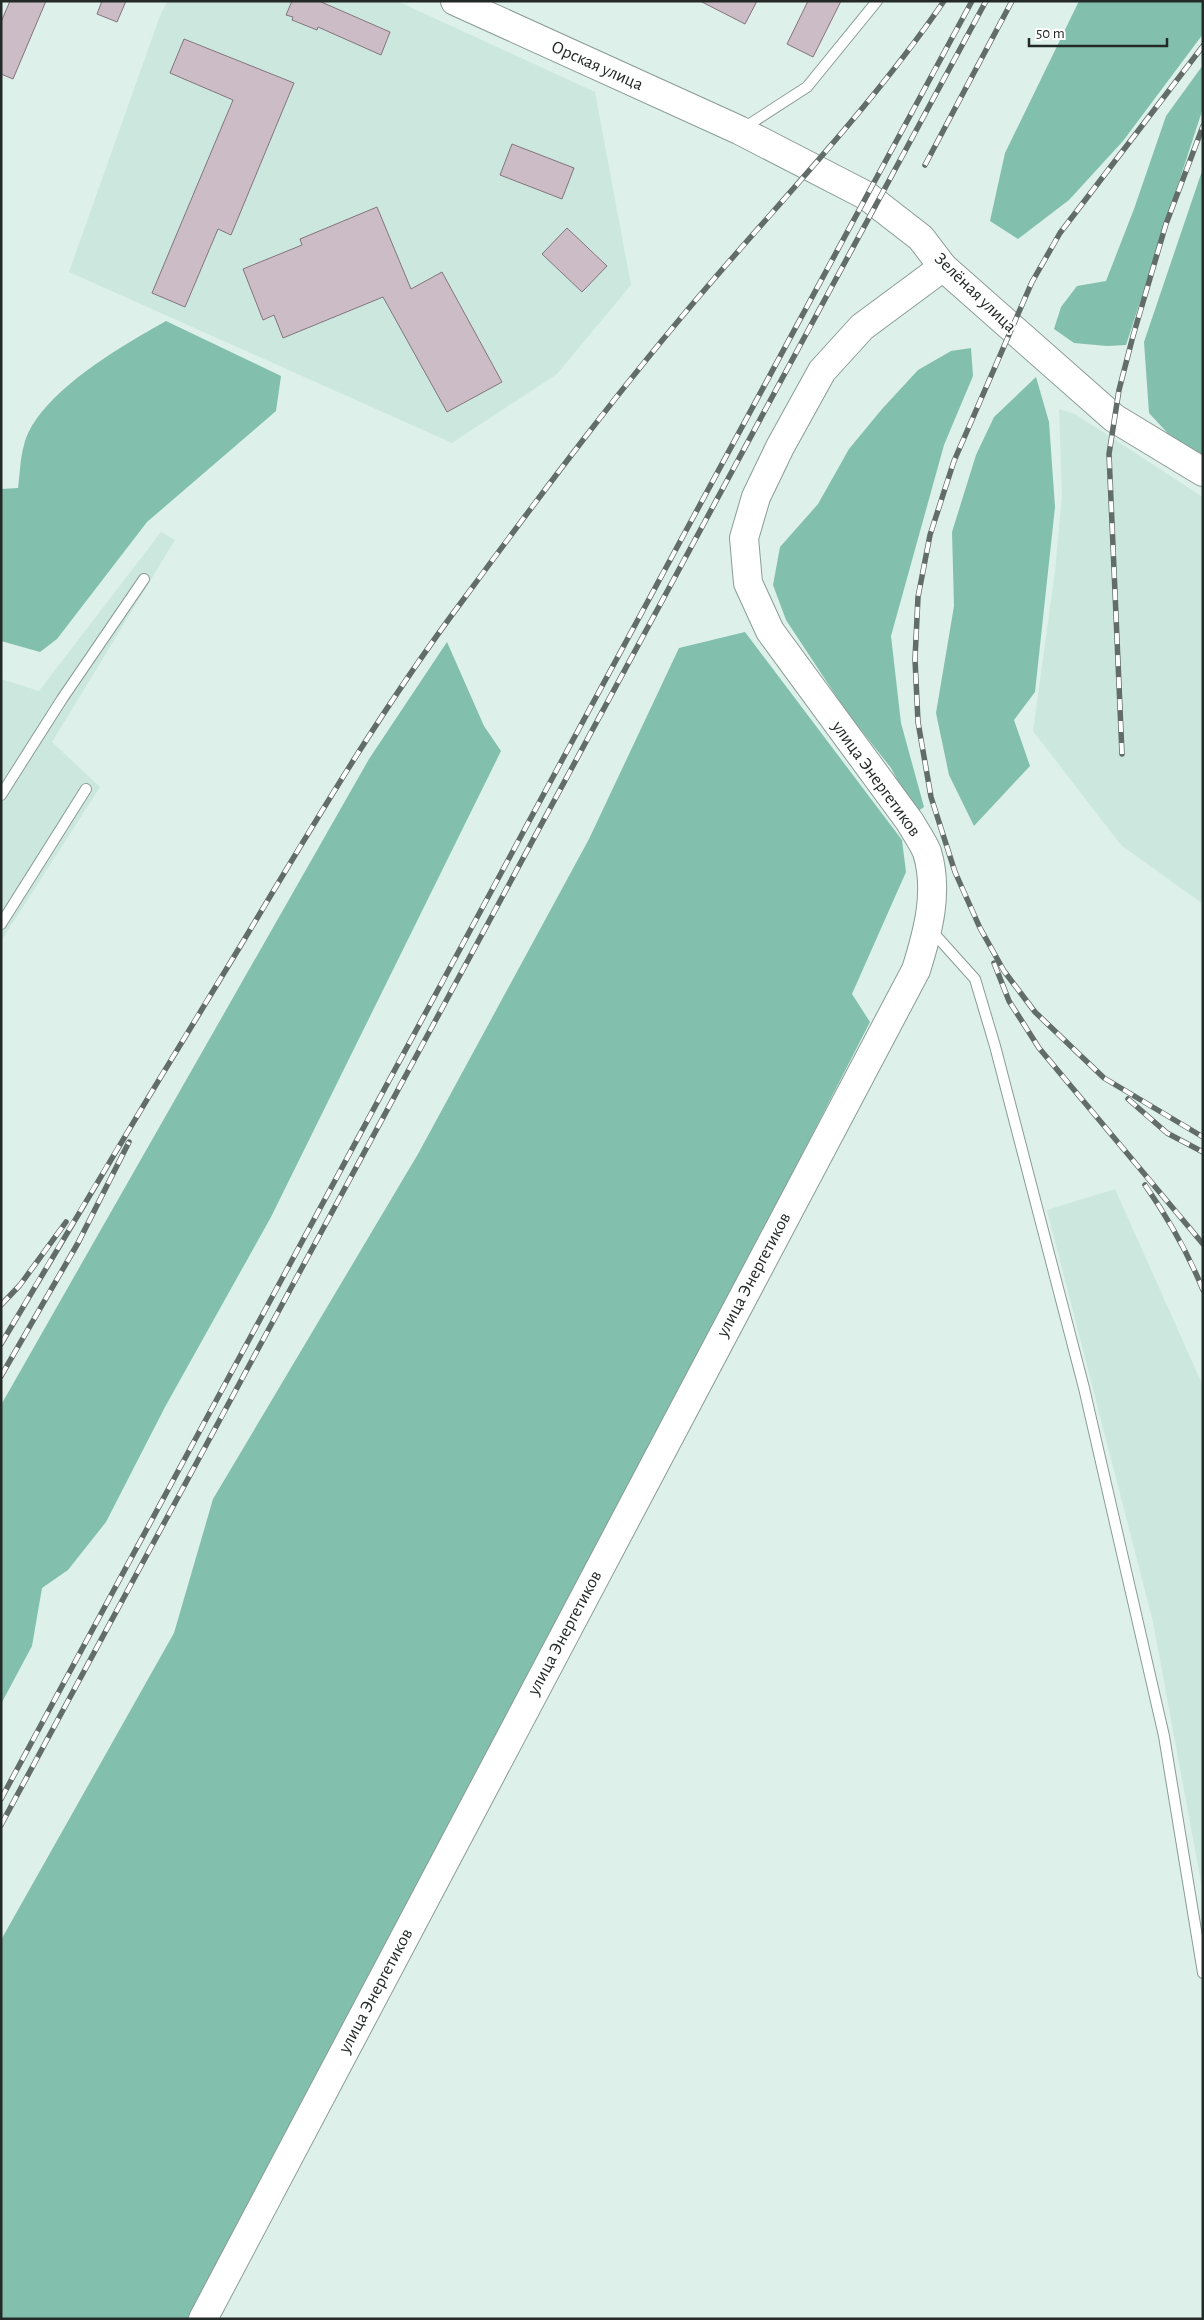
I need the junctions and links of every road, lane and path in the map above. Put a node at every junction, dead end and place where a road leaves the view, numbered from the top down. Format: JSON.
{"nodes":[{"id":1,"x":455,"y":1,"type":"edge"},
{"id":2,"x":877,"y":1,"type":"edge"},
{"id":3,"x":739,"y":130,"type":"junction"},
{"id":4,"x":943,"y":267,"type":"junction"},
{"id":5,"x":1203,"y":472,"type":"edge"},
{"id":6,"x":144,"y":579,"type":"dead end"},
{"id":7,"x":86,"y":789,"type":"dead end"},
{"id":8,"x":1,"y":795,"type":"edge"},
{"id":9,"x":1,"y":924,"type":"edge"},
{"id":10,"x":929,"y":928,"type":"junction"},
{"id":11,"x":1203,"y":1973,"type":"edge"},
{"id":12,"x":203,"y":2319,"type":"edge"}],
"edges":[{"from":1,"to":3,"type":"street","name":"Орская улица"},
{"from":2,"to":3,"type":"lane"},
{"from":3,"to":4,"type":"street","name":"Зелёная улица"},
{"from":4,"to":5,"type":"street","name":"Зелёная улица"},
{"from":4,"to":10,"type":"street","name":"улица Энергетиков"},
{"from":6,"to":8,"type":"lane"},
{"from":7,"to":9,"type":"lane"},
{"from":10,"to":11,"type":"lane"},
{"from":10,"to":12,"type":"street","name":"улица Энергетиков"}]}
